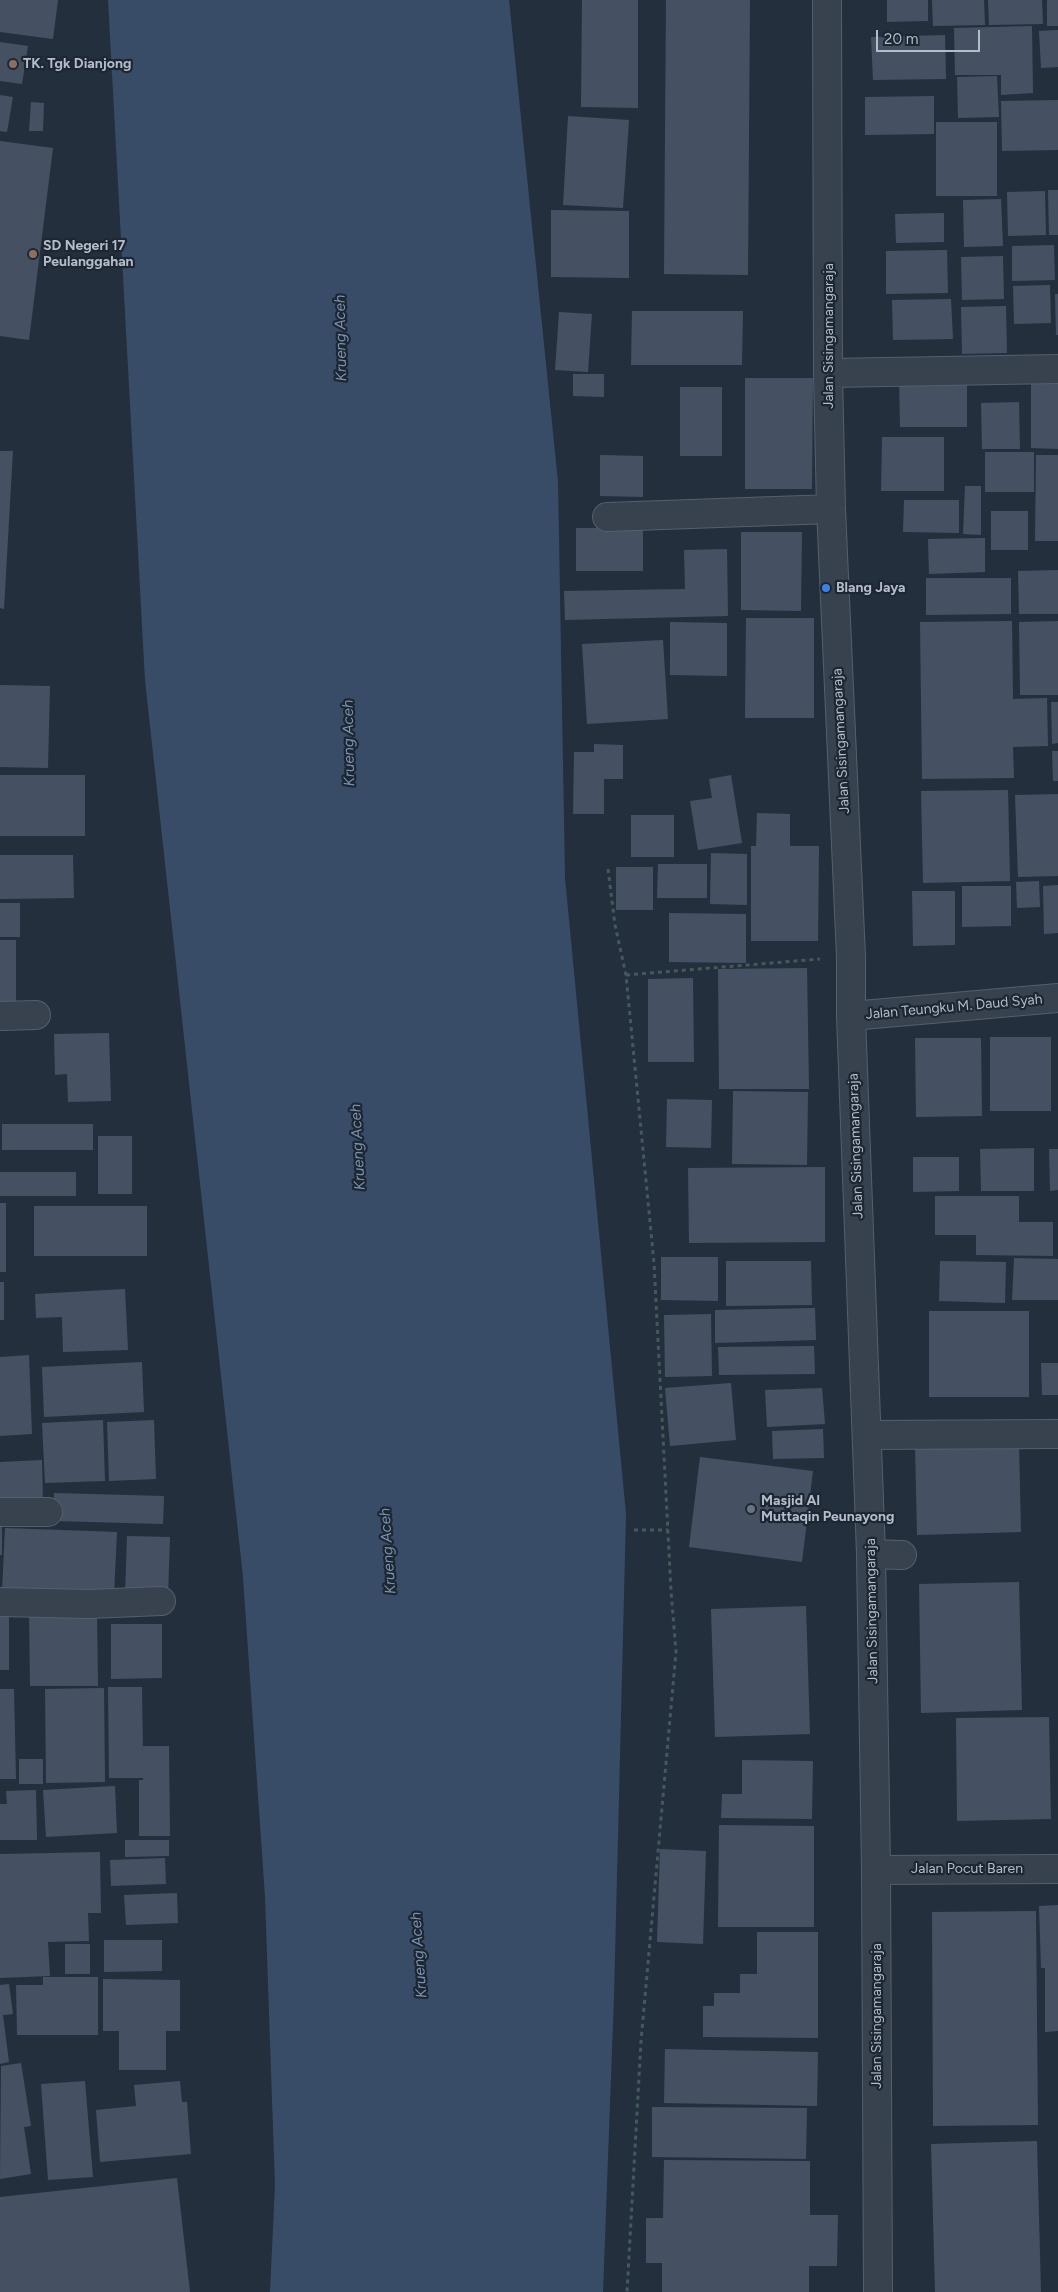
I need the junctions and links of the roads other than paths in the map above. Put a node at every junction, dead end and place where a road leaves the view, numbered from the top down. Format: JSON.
{"nodes":[{"id":1,"x":827,"y":0,"type":"edge"},
{"id":2,"x":1058,"y":369,"type":"edge"},
{"id":3,"x":828,"y":373,"type":"junction"},
{"id":4,"x":831,"y":509,"type":"junction"},
{"id":5,"x":607,"y":517,"type":"dead end"},
{"id":6,"x":1058,"y":998,"type":"edge"},
{"id":7,"x":36,"y":1015,"type":"dead end"},
{"id":8,"x":0,"y":1016,"type":"edge"},
{"id":9,"x":851,"y":1016,"type":"junction"},
{"id":10,"x":1058,"y":1434,"type":"edge"},
{"id":11,"x":867,"y":1435,"type":"junction"},
{"id":12,"x":0,"y":1512,"type":"edge"},
{"id":13,"x":48,"y":1512,"type":"dead end"},
{"id":14,"x":871,"y":1554,"type":"junction"},
{"id":15,"x":902,"y":1555,"type":"dead end"},
{"id":16,"x":161,"y":1601,"type":"dead end"},
{"id":17,"x":0,"y":1602,"type":"edge"},
{"id":18,"x":1058,"y":1869,"type":"edge"},
{"id":19,"x":876,"y":1870,"type":"junction"},
{"id":20,"x":878,"y":2292,"type":"edge"}],
"edges":[{"from":1,"to":3,"type":"street","name":"Jalan Sisingamangaraja"},
{"from":2,"to":3,"type":"street"},
{"from":3,"to":4,"type":"street","name":"Jalan Sisingamangaraja"},
{"from":4,"to":5,"type":"street"},
{"from":4,"to":9,"type":"street","name":"Jalan Sisingamangaraja"},
{"from":6,"to":9,"type":"street","name":"Jalan Teungku M. Daud Syah"},
{"from":7,"to":8,"type":"street"},
{"from":9,"to":11,"type":"street","name":"Jalan Sisingamangaraja"},
{"from":10,"to":11,"type":"street"},
{"from":11,"to":14,"type":"street","name":"Jalan Sisingamangaraja"},
{"from":12,"to":13,"type":"street"},
{"from":14,"to":15,"type":"street"},
{"from":14,"to":19,"type":"street","name":"Jalan Sisingamangaraja"},
{"from":16,"to":17,"type":"street"},
{"from":18,"to":19,"type":"street","name":"Jalan Pocut Baren"},
{"from":19,"to":20,"type":"street","name":"Jalan Sisingamangaraja"}]}
